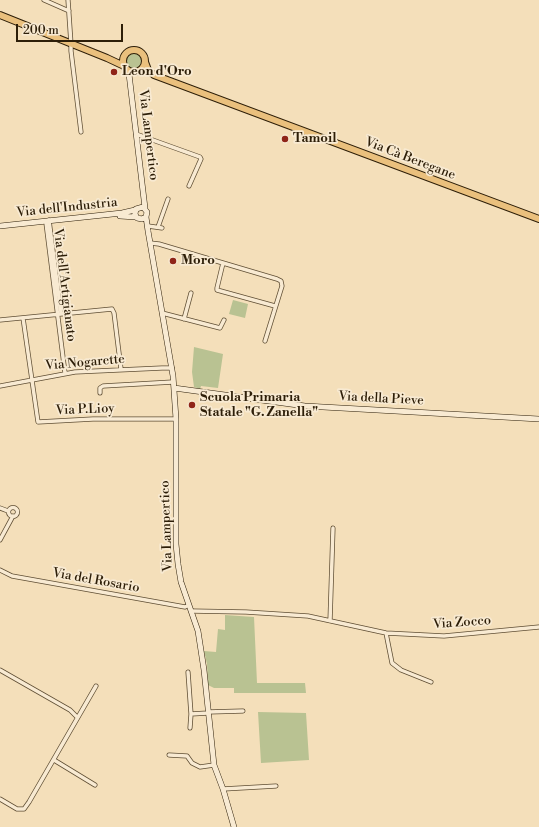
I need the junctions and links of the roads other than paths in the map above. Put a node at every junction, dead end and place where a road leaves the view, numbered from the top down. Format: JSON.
{"nodes":[{"id":1,"x":44,"y":0,"type":"edge"},
{"id":2,"x":68,"y":0,"type":"edge"},
{"id":3,"x":69,"y":11,"type":"junction"},
{"id":4,"x":0,"y":16,"type":"edge"},
{"id":5,"x":71,"y":44,"type":"junction"},
{"id":6,"x":128,"y":52,"type":"junction"},
{"id":7,"x":107,"y":58,"type":"junction"},
{"id":8,"x":145,"y":62,"type":"junction"},
{"id":9,"x":125,"y":68,"type":"junction"},
{"id":10,"x":136,"y":72,"type":"junction"},
{"id":11,"x":154,"y":75,"type":"junction"},
{"id":12,"x":129,"y":79,"type":"junction"},
{"id":13,"x":81,"y":132,"type":"dead end"},
{"id":14,"x":136,"y":134,"type":"junction"},
{"id":15,"x":189,"y":186,"type":"dead end"},
{"id":16,"x":168,"y":199,"type":"dead end"},
{"id":17,"x":140,"y":209,"type":"junction"},
{"id":18,"x":146,"y":217,"type":"junction"},
{"id":19,"x":138,"y":218,"type":"junction"},
{"id":20,"x":539,"y":219,"type":"edge"},
{"id":21,"x":48,"y":222,"type":"junction"},
{"id":22,"x":0,"y":227,"type":"edge"},
{"id":23,"x":148,"y":228,"type":"junction"},
{"id":24,"x":150,"y":243,"type":"junction"},
{"id":25,"x":223,"y":263,"type":"junction"},
{"id":26,"x":191,"y":293,"type":"dead end"},
{"id":27,"x":275,"y":306,"type":"junction"},
{"id":28,"x":162,"y":313,"type":"junction"},
{"id":29,"x":60,"y":314,"type":"junction"},
{"id":30,"x":23,"y":318,"type":"junction"},
{"id":31,"x":184,"y":319,"type":"junction"},
{"id":32,"x":0,"y":320,"type":"edge"},
{"id":33,"x":224,"y":320,"type":"dead end"},
{"id":34,"x":265,"y":341,"type":"dead end"},
{"id":35,"x":172,"y":368,"type":"junction"},
{"id":36,"x":121,"y":369,"type":"junction"},
{"id":37,"x":65,"y":373,"type":"junction"},
{"id":38,"x":32,"y":379,"type":"junction"},
{"id":39,"x":174,"y":382,"type":"junction"},
{"id":40,"x":0,"y":386,"type":"edge"},
{"id":41,"x":174,"y":388,"type":"junction"},
{"id":42,"x":100,"y":393,"type":"dead end"},
{"id":43,"x":176,"y":419,"type":"junction"},
{"id":44,"x":539,"y":419,"type":"edge"},
{"id":45,"x":0,"y":508,"type":"edge"},
{"id":46,"x":8,"y":511,"type":"junction"},
{"id":47,"x":13,"y":516,"type":"junction"},
{"id":48,"x":333,"y":528,"type":"dead end"},
{"id":49,"x":0,"y":540,"type":"edge"},
{"id":50,"x":0,"y":570,"type":"edge"},
{"id":51,"x":189,"y":605,"type":"junction"},
{"id":52,"x":191,"y":611,"type":"junction"},
{"id":53,"x":330,"y":621,"type":"junction"},
{"id":54,"x":539,"y":627,"type":"edge"},
{"id":55,"x":386,"y":633,"type":"junction"},
{"id":56,"x":0,"y":670,"type":"edge"},
{"id":57,"x":188,"y":672,"type":"dead end"},
{"id":58,"x":431,"y":682,"type":"dead end"},
{"id":59,"x":96,"y":686,"type":"dead end"},
{"id":60,"x":243,"y":711,"type":"dead end"},
{"id":61,"x":208,"y":712,"type":"junction"},
{"id":62,"x":191,"y":714,"type":"junction"},
{"id":63,"x":77,"y":717,"type":"junction"},
{"id":64,"x":190,"y":728,"type":"dead end"},
{"id":65,"x":169,"y":755,"type":"dead end"},
{"id":66,"x":54,"y":760,"type":"junction"},
{"id":67,"x":214,"y":765,"type":"junction"},
{"id":68,"x":95,"y":785,"type":"dead end"},
{"id":69,"x":276,"y":786,"type":"dead end"},
{"id":70,"x":223,"y":789,"type":"junction"},
{"id":71,"x":0,"y":799,"type":"edge"},
{"id":72,"x":234,"y":827,"type":"edge"}],
"edges":[{"from":1,"to":3,"type":"street"},
{"from":2,"to":3,"type":"street"},
{"from":3,"to":5,"type":"street"},
{"from":4,"to":5,"type":"main road"},
{"from":5,"to":7,"type":"main road"},
{"from":5,"to":13,"type":"street"},
{"from":6,"to":7,"type":"main road"},
{"from":6,"to":8,"type":"main road"},
{"from":6,"to":9,"type":"main road"},
{"from":7,"to":9,"type":"main road"},
{"from":8,"to":10,"type":"main road"},
{"from":8,"to":11,"type":"main road"},
{"from":9,"to":10,"type":"main road"},
{"from":9,"to":12,"type":"street","name":"Via Lampertico"},
{"from":10,"to":11,"type":"main road","name":"Via Cà Beregane"},
{"from":10,"to":12,"type":"street","name":"Via Lampertico"},
{"from":11,"to":20,"type":"main road","name":"Via Cà Beregane"},
{"from":12,"to":14,"type":"street","name":"Via Lampertico"},
{"from":14,"to":15,"type":"street"},
{"from":14,"to":17,"type":"street","name":"Via Lampertico"},
{"from":16,"to":23,"type":"street"},
{"from":17,"to":18,"type":"street","name":"Via Lampertico"},
{"from":17,"to":19,"type":"street","name":"Via Lampertico"},
{"from":17,"to":21,"type":"street","name":"Via dell'Industria"},
{"from":18,"to":19,"type":"street"},
{"from":18,"to":23,"type":"street","name":"Via Lampertico"},
{"from":19,"to":21,"type":"street","name":"Via dell'Industria"},
{"from":19,"to":23,"type":"street","name":"Via Lampertico"},
{"from":21,"to":22,"type":"street","name":"Via dell'Industria"},
{"from":21,"to":29,"type":"street","name":"Via dell'Artigianato"},
{"from":23,"to":24,"type":"street","name":"Via Lampertico"},
{"from":24,"to":25,"type":"street"},
{"from":24,"to":28,"type":"street","name":"Via Lampertico"},
{"from":25,"to":27,"type":"street"},
{"from":25,"to":27,"type":"street"},
{"from":26,"to":31,"type":"street"},
{"from":27,"to":34,"type":"street"},
{"from":28,"to":31,"type":"street"},
{"from":28,"to":35,"type":"street","name":"Via Lampertico"},
{"from":29,"to":30,"type":"street"},
{"from":29,"to":36,"type":"street"},
{"from":29,"to":37,"type":"street","name":"Via dell'Artigianato"},
{"from":30,"to":32,"type":"street"},
{"from":30,"to":38,"type":"street"},
{"from":31,"to":33,"type":"street"},
{"from":35,"to":36,"type":"street","name":"Via Nogarette"},
{"from":35,"to":39,"type":"street","name":"Via Lampertico"},
{"from":36,"to":37,"type":"street","name":"Via Nogarette"},
{"from":37,"to":38,"type":"street","name":"Via Nogarette"},
{"from":38,"to":40,"type":"street","name":"Via Nogarette"},
{"from":38,"to":43,"type":"street","name":"Via P.Lioy"},
{"from":39,"to":41,"type":"street","name":"Via Lampertico"},
{"from":39,"to":42,"type":"street"},
{"from":41,"to":43,"type":"street","name":"Via Lampertico"},
{"from":41,"to":44,"type":"street","name":"Via della Pieve"},
{"from":43,"to":51,"type":"street","name":"Via Lampertico"},
{"from":45,"to":46,"type":"street"},
{"from":46,"to":47,"type":"street"},
{"from":46,"to":47,"type":"street"},
{"from":47,"to":49,"type":"street"},
{"from":48,"to":53,"type":"street"},
{"from":50,"to":51,"type":"street","name":"Via del Rosario"},
{"from":51,"to":52,"type":"street","name":"Via Lampertico"},
{"from":52,"to":53,"type":"street","name":"Via Zocco"},
{"from":52,"to":61,"type":"street","name":"Via Lampertico"},
{"from":53,"to":55,"type":"street","name":"Via Zocco"},
{"from":54,"to":55,"type":"street","name":"Via Zocco"},
{"from":55,"to":58,"type":"street"},
{"from":56,"to":63,"type":"street"},
{"from":57,"to":62,"type":"street"},
{"from":59,"to":63,"type":"street"},
{"from":60,"to":61,"type":"street"},
{"from":61,"to":62,"type":"street"},
{"from":61,"to":67,"type":"street","name":"Via Lampertico"},
{"from":62,"to":64,"type":"street"},
{"from":63,"to":66,"type":"street"},
{"from":65,"to":67,"type":"street"},
{"from":66,"to":68,"type":"street"},
{"from":66,"to":71,"type":"street"},
{"from":67,"to":70,"type":"street","name":"Via Lampertico"},
{"from":69,"to":70,"type":"street"},
{"from":70,"to":72,"type":"street","name":"Via Lampertico"}]}
